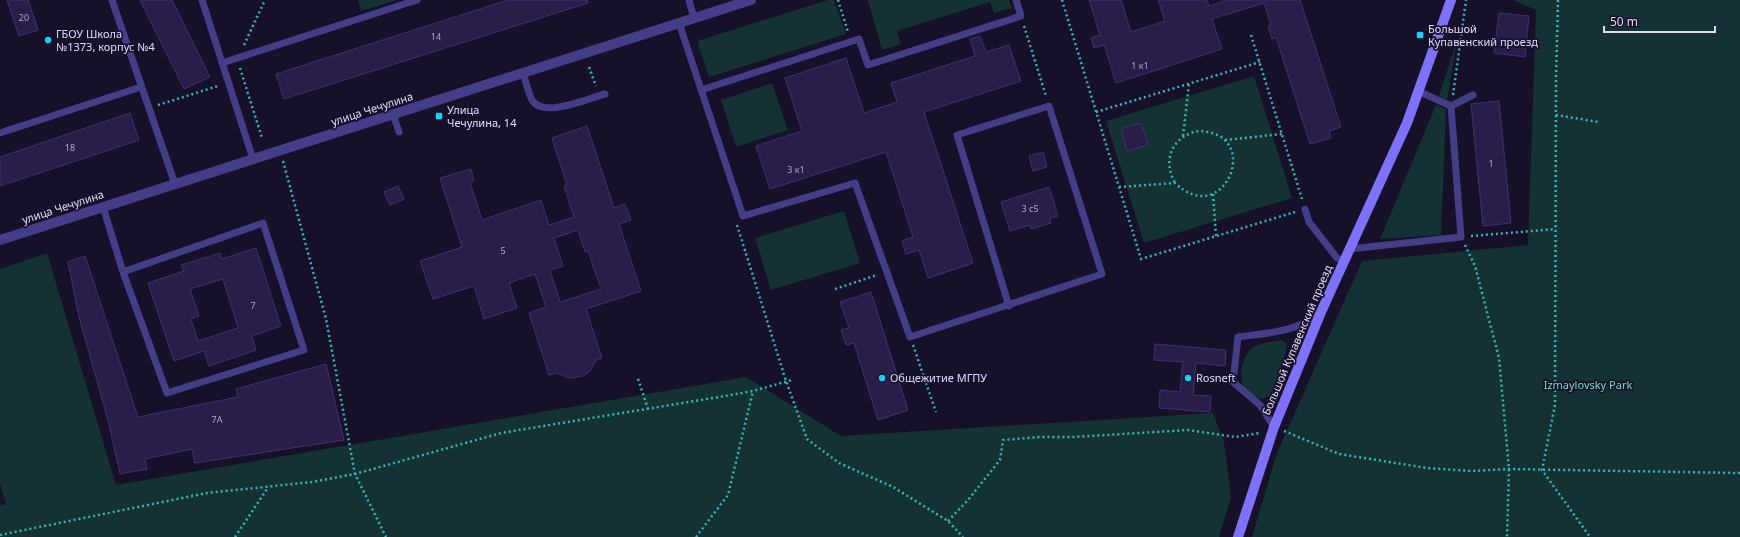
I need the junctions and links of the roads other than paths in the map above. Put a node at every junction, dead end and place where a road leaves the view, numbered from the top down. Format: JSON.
{"nodes":[{"id":1,"x":112,"y":0,"type":"edge"},
{"id":2,"x":202,"y":0,"type":"edge"},
{"id":3,"x":416,"y":0,"type":"edge"},
{"id":4,"x":689,"y":0,"type":"edge"},
{"id":5,"x":751,"y":0,"type":"edge"},
{"id":6,"x":1016,"y":0,"type":"edge"},
{"id":7,"x":1451,"y":0,"type":"edge"},
{"id":8,"x":694,"y":18,"type":"junction"},
{"id":9,"x":679,"y":23,"type":"junction"},
{"id":10,"x":222,"y":63,"type":"junction"},
{"id":11,"x":523,"y":73,"type":"junction"},
{"id":12,"x":141,"y":87,"type":"junction"},
{"id":13,"x":702,"y":90,"type":"junction"},
{"id":14,"x":1418,"y":91,"type":"junction"},
{"id":15,"x":602,"y":95,"type":"road end"},
{"id":16,"x":1474,"y":95,"type":"dead end"},
{"id":17,"x":1451,"y":106,"type":"junction"},
{"id":18,"x":393,"y":114,"type":"junction"},
{"id":19,"x":399,"y":132,"type":"dead end"},
{"id":20,"x":0,"y":133,"type":"edge"},
{"id":21,"x":253,"y":159,"type":"junction"},
{"id":22,"x":175,"y":184,"type":"junction"},
{"id":23,"x":103,"y":207,"type":"junction"},
{"id":24,"x":1305,"y":209,"type":"road end"},
{"id":25,"x":0,"y":240,"type":"edge"},
{"id":26,"x":1349,"y":249,"type":"junction"},
{"id":27,"x":1344,"y":260,"type":"junction"},
{"id":28,"x":123,"y":272,"type":"junction"},
{"id":29,"x":1009,"y":306,"type":"junction"},
{"id":30,"x":1321,"y":312,"type":"junction"},
{"id":31,"x":1274,"y":427,"type":"junction"},
{"id":32,"x":1238,"y":537,"type":"edge"}],
"edges":[{"from":1,"to":12,"type":"lane"},
{"from":2,"to":10,"type":"lane"},
{"from":3,"to":10,"type":"lane"},
{"from":4,"to":8,"type":"lane"},
{"from":5,"to":8,"type":"street","name":"улица Чечулина"},
{"from":6,"to":13,"type":"lane"},
{"from":7,"to":14,"type":"main road","name":"Большой Купавенский проезд"},
{"from":8,"to":9,"type":"street","name":"улица Чечулина"},
{"from":9,"to":11,"type":"street","name":"улица Чечулина"},
{"from":9,"to":13,"type":"lane"},
{"from":10,"to":21,"type":"lane"},
{"from":11,"to":15,"type":"lane"},
{"from":11,"to":18,"type":"street","name":"улица Чечулина"},
{"from":12,"to":20,"type":"lane"},
{"from":12,"to":22,"type":"lane"},
{"from":13,"to":29,"type":"lane"},
{"from":14,"to":17,"type":"lane"},
{"from":14,"to":26,"type":"main road","name":"Большой Купавенский проезд"},
{"from":16,"to":17,"type":"lane"},
{"from":17,"to":26,"type":"lane"},
{"from":18,"to":19,"type":"lane"},
{"from":18,"to":21,"type":"street","name":"улица Чечулина"},
{"from":21,"to":22,"type":"street","name":"улица Чечулина"},
{"from":22,"to":23,"type":"street","name":"улица Чечулина"},
{"from":23,"to":25,"type":"street","name":"улица Чечулина"},
{"from":23,"to":28,"type":"lane"},
{"from":24,"to":27,"type":"lane"},
{"from":26,"to":27,"type":"main road","name":"Большой Купавенский проезд"},
{"from":27,"to":30,"type":"main road","name":"Большой Купавенский проезд"},
{"from":28,"to":28,"type":"lane"},
{"from":29,"to":29,"type":"lane"},
{"from":30,"to":31,"type":"main road","name":"Большой Купавенский проезд"},
{"from":30,"to":31,"type":"lane"},
{"from":31,"to":32,"type":"main road","name":"Большой Купавенский проезд"}]}
